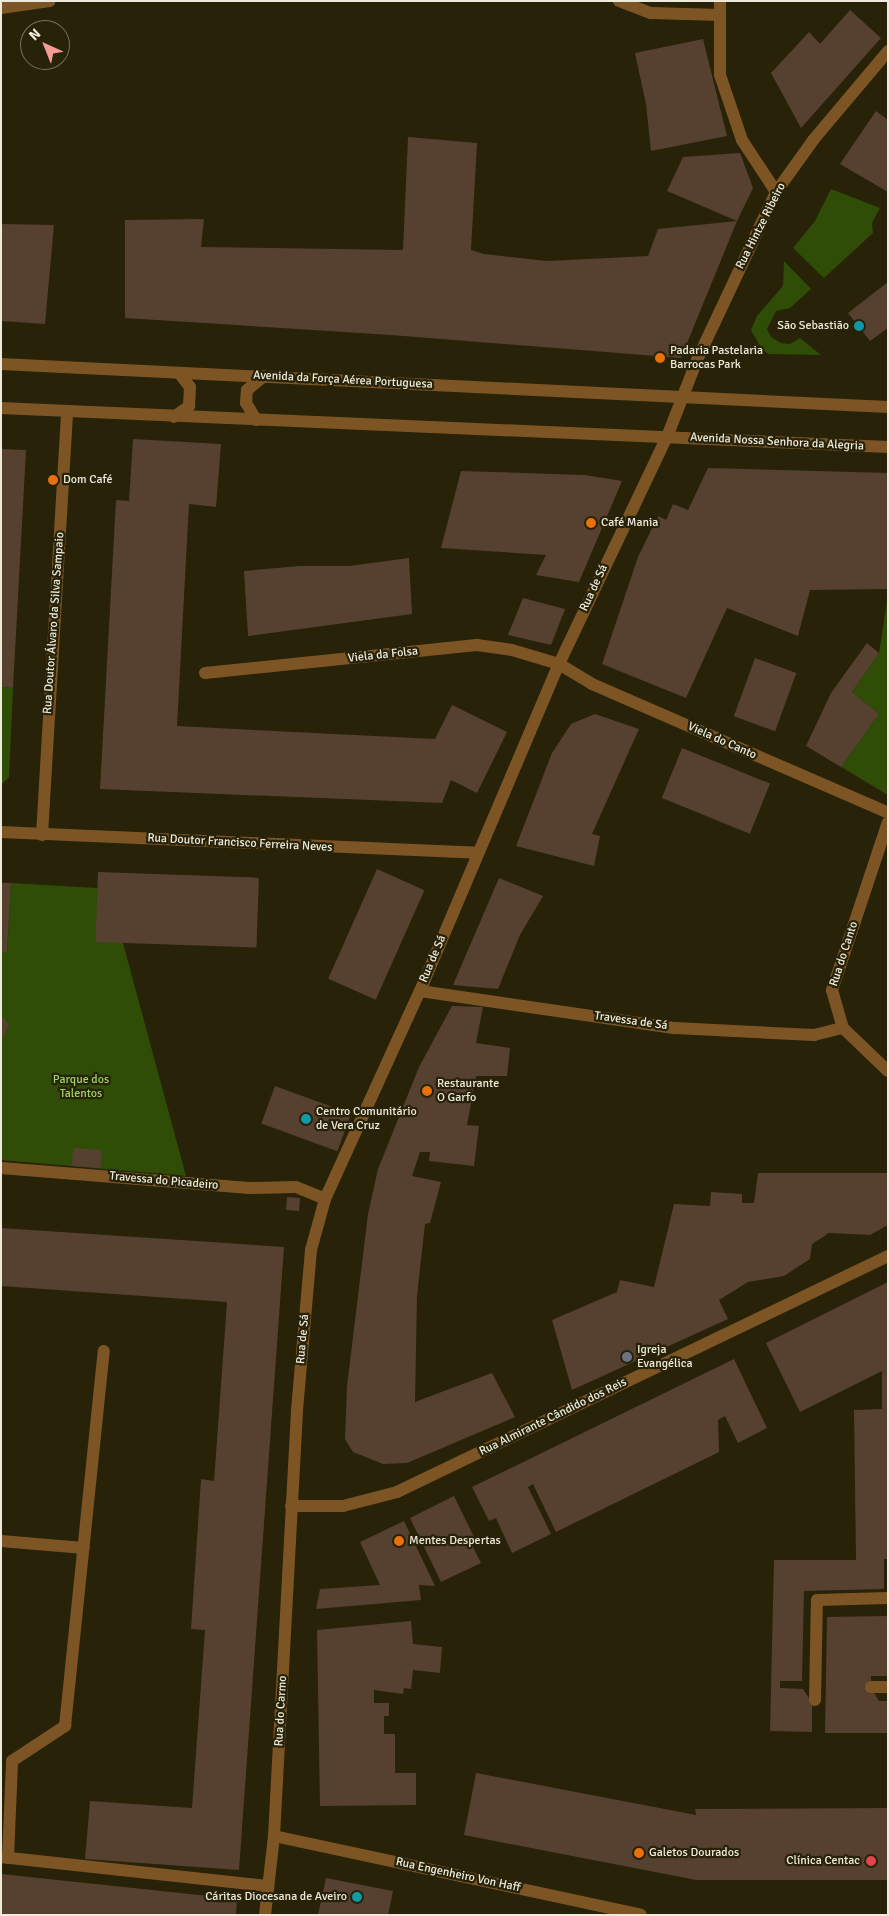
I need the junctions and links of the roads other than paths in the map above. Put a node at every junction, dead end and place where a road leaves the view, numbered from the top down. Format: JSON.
{"nodes":[{"id":1,"x":50,"y":1,"type":"edge"},
{"id":2,"x":619,"y":1,"type":"edge"},
{"id":3,"x":720,"y":1,"type":"edge"},
{"id":4,"x":1,"y":8,"type":"edge"},
{"id":5,"x":720,"y":15,"type":"junction"},
{"id":6,"x":888,"y":51,"type":"edge"},
{"id":7,"x":776,"y":192,"type":"junction"},
{"id":8,"x":1,"y":364,"type":"edge"},
{"id":9,"x":179,"y":373,"type":"junction"},
{"id":10,"x":264,"y":376,"type":"junction"},
{"id":11,"x":685,"y":397,"type":"junction"},
{"id":12,"x":888,"y":407,"type":"edge"},
{"id":13,"x":1,"y":408,"type":"edge"},
{"id":14,"x":67,"y":412,"type":"junction"},
{"id":15,"x":174,"y":417,"type":"junction"},
{"id":16,"x":256,"y":420,"type":"junction"},
{"id":17,"x":667,"y":437,"type":"junction"},
{"id":18,"x":888,"y":447,"type":"edge"},
{"id":19,"x":559,"y":664,"type":"junction"},
{"id":20,"x":205,"y":673,"type":"dead end"},
{"id":21,"x":888,"y":813,"type":"edge"},
{"id":22,"x":888,"y":822,"type":"edge"},
{"id":23,"x":1,"y":832,"type":"edge"},
{"id":24,"x":42,"y":835,"type":"junction"},
{"id":25,"x":478,"y":853,"type":"junction"},
{"id":26,"x":420,"y":991,"type":"junction"},
{"id":27,"x":843,"y":1028,"type":"junction"},
{"id":28,"x":888,"y":1071,"type":"edge"},
{"id":29,"x":1,"y":1168,"type":"edge"},
{"id":30,"x":325,"y":1199,"type":"junction"},
{"id":31,"x":888,"y":1256,"type":"edge"},
{"id":32,"x":104,"y":1351,"type":"dead end"},
{"id":33,"x":291,"y":1506,"type":"junction"},
{"id":34,"x":1,"y":1542,"type":"edge"},
{"id":35,"x":84,"y":1548,"type":"junction"},
{"id":36,"x":888,"y":1598,"type":"edge"},
{"id":37,"x":871,"y":1687,"type":"dead end"},
{"id":38,"x":888,"y":1687,"type":"edge"},
{"id":39,"x":815,"y":1700,"type":"dead end"},
{"id":40,"x":274,"y":1836,"type":"junction"},
{"id":41,"x":5,"y":1857,"type":"edge"},
{"id":42,"x":268,"y":1886,"type":"junction"},
{"id":43,"x":264,"y":1915,"type":"edge"},
{"id":44,"x":642,"y":1915,"type":"edge"}],
"edges":[{"from":1,"to":4,"type":"street"},
{"from":2,"to":5,"type":"street"},
{"from":3,"to":5,"type":"street"},
{"from":5,"to":7,"type":"street"},
{"from":6,"to":7,"type":"street","name":"Rua Hintze Ribeiro"},
{"from":7,"to":11,"type":"street","name":"Rua Hintze Ribeiro"},
{"from":8,"to":9,"type":"street","name":"Avenida da Força Aérea Portuguesa"},
{"from":9,"to":10,"type":"street","name":"Avenida da Força Aérea Portuguesa"},
{"from":9,"to":15,"type":"street"},
{"from":10,"to":11,"type":"street","name":"Avenida da Força Aérea Portuguesa"},
{"from":10,"to":16,"type":"street"},
{"from":11,"to":12,"type":"street"},
{"from":11,"to":17,"type":"street","name":"Rua Hintze Ribeiro"},
{"from":13,"to":14,"type":"street"},
{"from":14,"to":15,"type":"street"},
{"from":14,"to":24,"type":"street","name":"Rua Doutor Álvaro da Silva Sampaio"},
{"from":15,"to":16,"type":"street"},
{"from":16,"to":17,"type":"street"},
{"from":17,"to":18,"type":"street","name":"Avenida Nossa Senhora da Alegria"},
{"from":17,"to":19,"type":"street","name":"Rua de Sá"},
{"from":19,"to":20,"type":"street","name":"Viela da Folsa"},
{"from":19,"to":21,"type":"street","name":"Viela do Canto"},
{"from":19,"to":25,"type":"street","name":"Rua de Sá"},
{"from":22,"to":27,"type":"street","name":"Rua do Canto"},
{"from":23,"to":24,"type":"street","name":"Rua Doutor Francisco Ferreira Neves"},
{"from":24,"to":25,"type":"street","name":"Rua Doutor Francisco Ferreira Neves"},
{"from":25,"to":26,"type":"street","name":"Rua de Sá"},
{"from":26,"to":27,"type":"street","name":"Travessa de Sá"},
{"from":26,"to":30,"type":"street","name":"Rua de Sá"},
{"from":27,"to":28,"type":"street"},
{"from":29,"to":30,"type":"street","name":"Travessa do Picadeiro"},
{"from":30,"to":33,"type":"street","name":"Rua de Sá"},
{"from":31,"to":33,"type":"street","name":"Rua Almirante Cândido dos Reis"},
{"from":32,"to":35,"type":"street"},
{"from":33,"to":40,"type":"street","name":"Rua do Carmo"},
{"from":34,"to":35,"type":"street"},
{"from":35,"to":41,"type":"street"},
{"from":36,"to":39,"type":"street"},
{"from":37,"to":38,"type":"street"},
{"from":40,"to":42,"type":"street","name":"Rua do Carmo"},
{"from":40,"to":44,"type":"street","name":"Rua Engenheiro Von Haff"},
{"from":41,"to":42,"type":"street"},
{"from":42,"to":43,"type":"street","name":"Rua do Carmo"}]}
